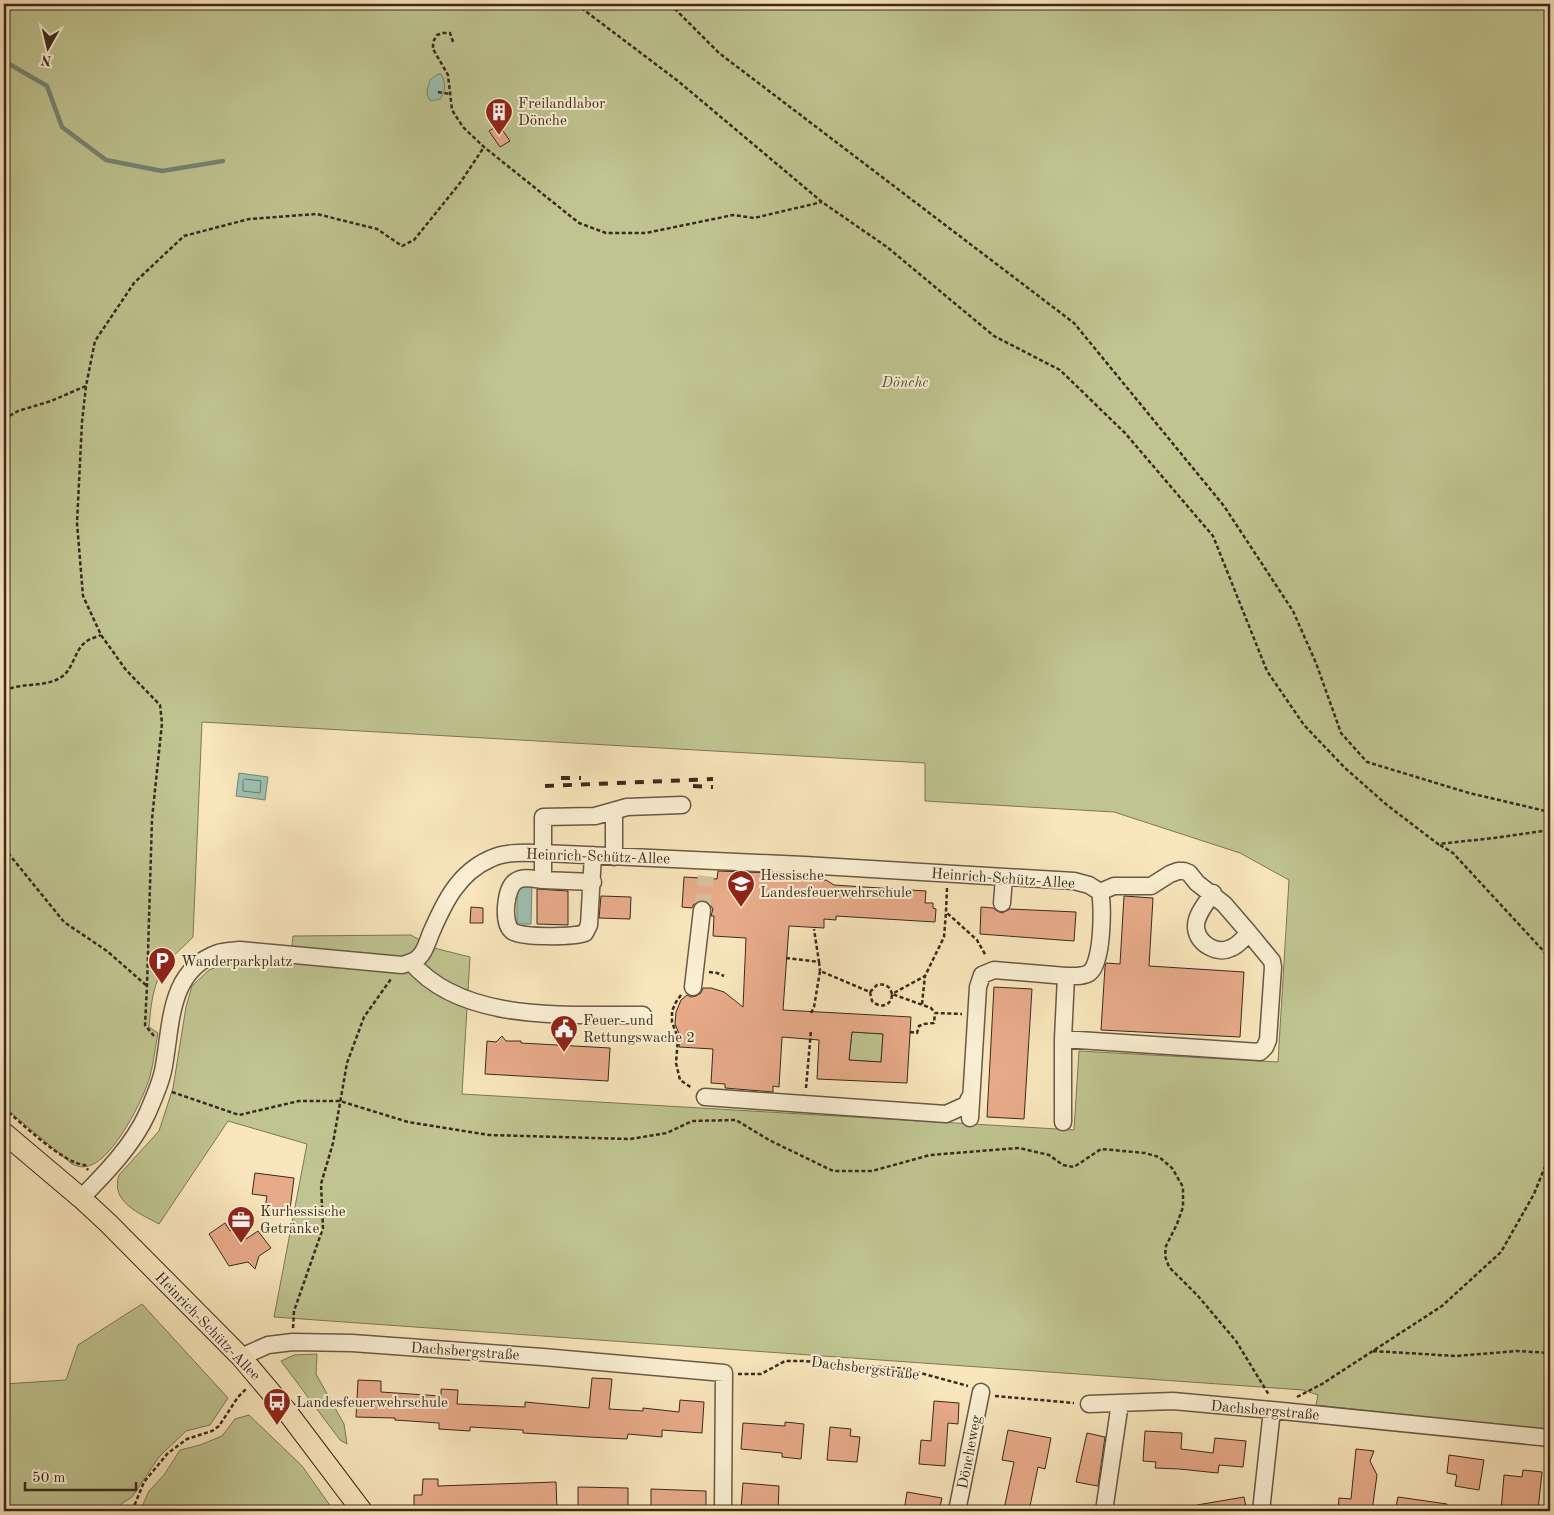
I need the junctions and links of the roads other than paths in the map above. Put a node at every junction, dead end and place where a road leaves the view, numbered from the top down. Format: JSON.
{"nodes":[{"id":1,"x":682,"y":805,"type":"dead end"},
{"id":2,"x":614,"y":811,"type":"junction"},
{"id":3,"x":544,"y":853,"type":"junction"},
{"id":4,"x":593,"y":855,"type":"junction"},
{"id":5,"x":614,"y":857,"type":"junction"},
{"id":6,"x":1004,"y":878,"type":"junction"},
{"id":7,"x":543,"y":880,"type":"junction"},
{"id":8,"x":592,"y":882,"type":"junction"},
{"id":9,"x":1100,"y":892,"type":"junction"},
{"id":10,"x":1212,"y":893,"type":"junction"},
{"id":11,"x":1002,"y":903,"type":"dead end"},
{"id":12,"x":702,"y":910,"type":"tunnel mouth"},
{"id":13,"x":1249,"y":933,"type":"junction"},
{"id":14,"x":407,"y":964,"type":"junction"},
{"id":15,"x":1066,"y":976,"type":"junction"},
{"id":16,"x":693,"y":987,"type":"road end"},
{"id":17,"x":643,"y":1015,"type":"dead end"},
{"id":18,"x":1063,"y":1039,"type":"junction"},
{"id":19,"x":970,"y":1095,"type":"junction"},
{"id":20,"x":705,"y":1097,"type":"road end"},
{"id":21,"x":970,"y":1118,"type":"dead end"},
{"id":22,"x":1063,"y":1122,"type":"dead end"},
{"id":23,"x":4,"y":1133,"type":"edge"},
{"id":24,"x":81,"y":1198,"type":"junction"},
{"id":25,"x":241,"y":1357,"type":"junction"},
{"id":26,"x":981,"y":1392,"type":"road end"},
{"id":27,"x":1120,"y":1403,"type":"junction"},
{"id":28,"x":1089,"y":1404,"type":"road end"},
{"id":29,"x":1272,"y":1410,"type":"junction"},
{"id":30,"x":1550,"y":1438,"type":"edge"},
{"id":31,"x":362,"y":1511,"type":"edge"},
{"id":32,"x":723,"y":1511,"type":"edge"},
{"id":33,"x":957,"y":1511,"type":"edge"},
{"id":34,"x":1104,"y":1511,"type":"edge"},
{"id":35,"x":1261,"y":1511,"type":"edge"}],
"edges":[{"from":1,"to":2,"type":"street"},
{"from":2,"to":3,"type":"street"},
{"from":2,"to":5,"type":"street"},
{"from":3,"to":4,"type":"street","name":"Heinrich-Schütz-Allee"},
{"from":3,"to":7,"type":"street"},
{"from":3,"to":14,"type":"street","name":"Heinrich-Schütz-Allee"},
{"from":4,"to":5,"type":"street","name":"Heinrich-Schütz-Allee"},
{"from":4,"to":8,"type":"street"},
{"from":5,"to":6,"type":"street","name":"Heinrich-Schütz-Allee"},
{"from":6,"to":9,"type":"street","name":"Heinrich-Schütz-Allee"},
{"from":6,"to":11,"type":"street"},
{"from":7,"to":8,"type":"street"},
{"from":7,"to":8,"type":"street"},
{"from":9,"to":10,"type":"street"},
{"from":9,"to":15,"type":"street"},
{"from":10,"to":13,"type":"street"},
{"from":10,"to":13,"type":"street"},
{"from":12,"to":16,"type":"street"},
{"from":13,"to":18,"type":"street"},
{"from":14,"to":17,"type":"street"},
{"from":14,"to":24,"type":"street"},
{"from":15,"to":18,"type":"street"},
{"from":15,"to":19,"type":"street"},
{"from":18,"to":22,"type":"street"},
{"from":19,"to":20,"type":"street"},
{"from":19,"to":21,"type":"street"},
{"from":23,"to":24,"type":"main road","name":"Heinrich-Schütz-Allee"},
{"from":24,"to":25,"type":"main road","name":"Heinrich-Schütz-Allee"},
{"from":25,"to":31,"type":"main road","name":"Heinrich-Schütz-Allee"},
{"from":25,"to":32,"type":"street","name":"Dachsbergstraße"},
{"from":26,"to":33,"type":"street","name":"Döncheweg"},
{"from":27,"to":28,"type":"street","name":"Dachsbergstraße"},
{"from":27,"to":29,"type":"street","name":"Dachsbergstraße"},
{"from":27,"to":34,"type":"street"},
{"from":29,"to":30,"type":"street","name":"Dachsbergstraße"},
{"from":29,"to":35,"type":"street"}]}
